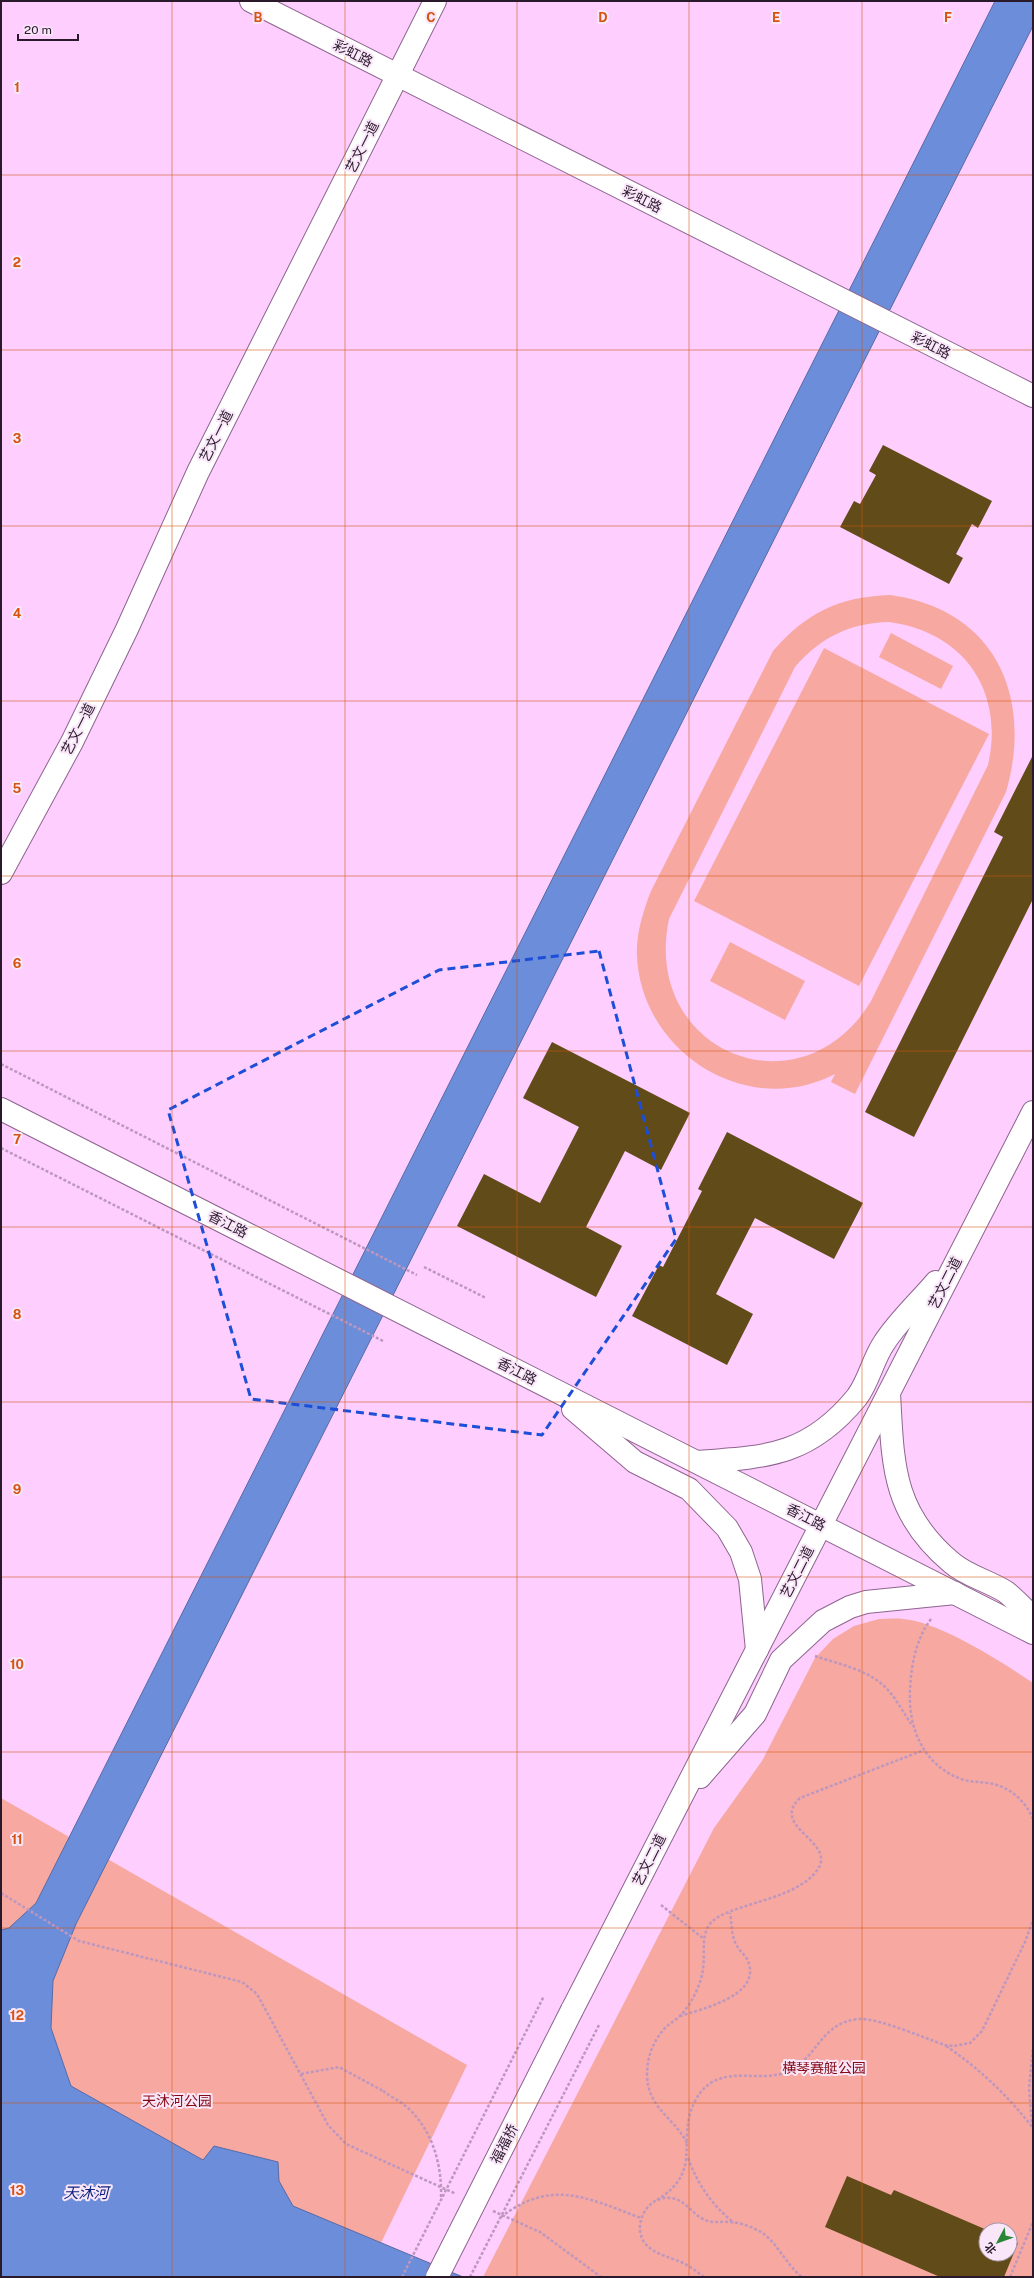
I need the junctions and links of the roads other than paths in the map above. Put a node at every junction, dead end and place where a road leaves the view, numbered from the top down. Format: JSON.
{"nodes":[{"id":1,"x":251,"y":1,"type":"edge"},
{"id":2,"x":435,"y":1,"type":"edge"},
{"id":3,"x":398,"y":75,"type":"junction"},
{"id":4,"x":1033,"y":396,"type":"edge"},
{"id":5,"x":1,"y":873,"type":"edge"},
{"id":6,"x":1,"y":1109,"type":"edge"},
{"id":7,"x":1033,"y":1112,"type":"edge"},
{"id":8,"x":960,"y":1254,"type":"junction"},
{"id":9,"x":546,"y":1386,"type":"junction"},
{"id":10,"x":889,"y":1392,"type":"junction"},
{"id":11,"x":697,"y":1462,"type":"junction"},
{"id":12,"x":821,"y":1525,"type":"junction"},
{"id":13,"x":956,"y":1593,"type":"junction"},
{"id":14,"x":1033,"y":1617,"type":"edge"},
{"id":15,"x":1033,"y":1633,"type":"edge"},
{"id":16,"x":757,"y":1650,"type":"junction"},
{"id":17,"x":678,"y":1804,"type":"junction"},
{"id":18,"x":572,"y":2010,"type":"joint"},
{"id":19,"x":437,"y":2277,"type":"edge"}],
"edges":[{"from":1,"to":3,"type":"main road","name":"彩虹路"},
{"from":2,"to":3,"type":"main road","name":"艺文一道"},
{"from":3,"to":4,"type":"main road","name":"彩虹路"},
{"from":3,"to":5,"type":"main road","name":"艺文一道"},
{"from":6,"to":9,"type":"main road","name":"香江路"},
{"from":7,"to":8,"type":"main road","name":"艺文二道"},
{"from":8,"to":10,"type":"main road","name":"艺文二道"},
{"from":8,"to":11,"type":"main road"},
{"from":9,"to":11,"type":"main road","name":"香江路"},
{"from":9,"to":16,"type":"main road"},
{"from":10,"to":12,"type":"main road","name":"艺文二道"},
{"from":10,"to":14,"type":"main road"},
{"from":11,"to":12,"type":"main road","name":"香江路"},
{"from":12,"to":13,"type":"main road","name":"香江路"},
{"from":12,"to":16,"type":"main road","name":"艺文二道"},
{"from":13,"to":15,"type":"main road","name":"香江路"},
{"from":13,"to":17,"type":"main road"},
{"from":16,"to":17,"type":"main road","name":"艺文二道"},
{"from":17,"to":18,"type":"main road","name":"艺文二道"},
{"from":18,"to":19,"type":"main road","name":"福福桥","bridge":true}]}
